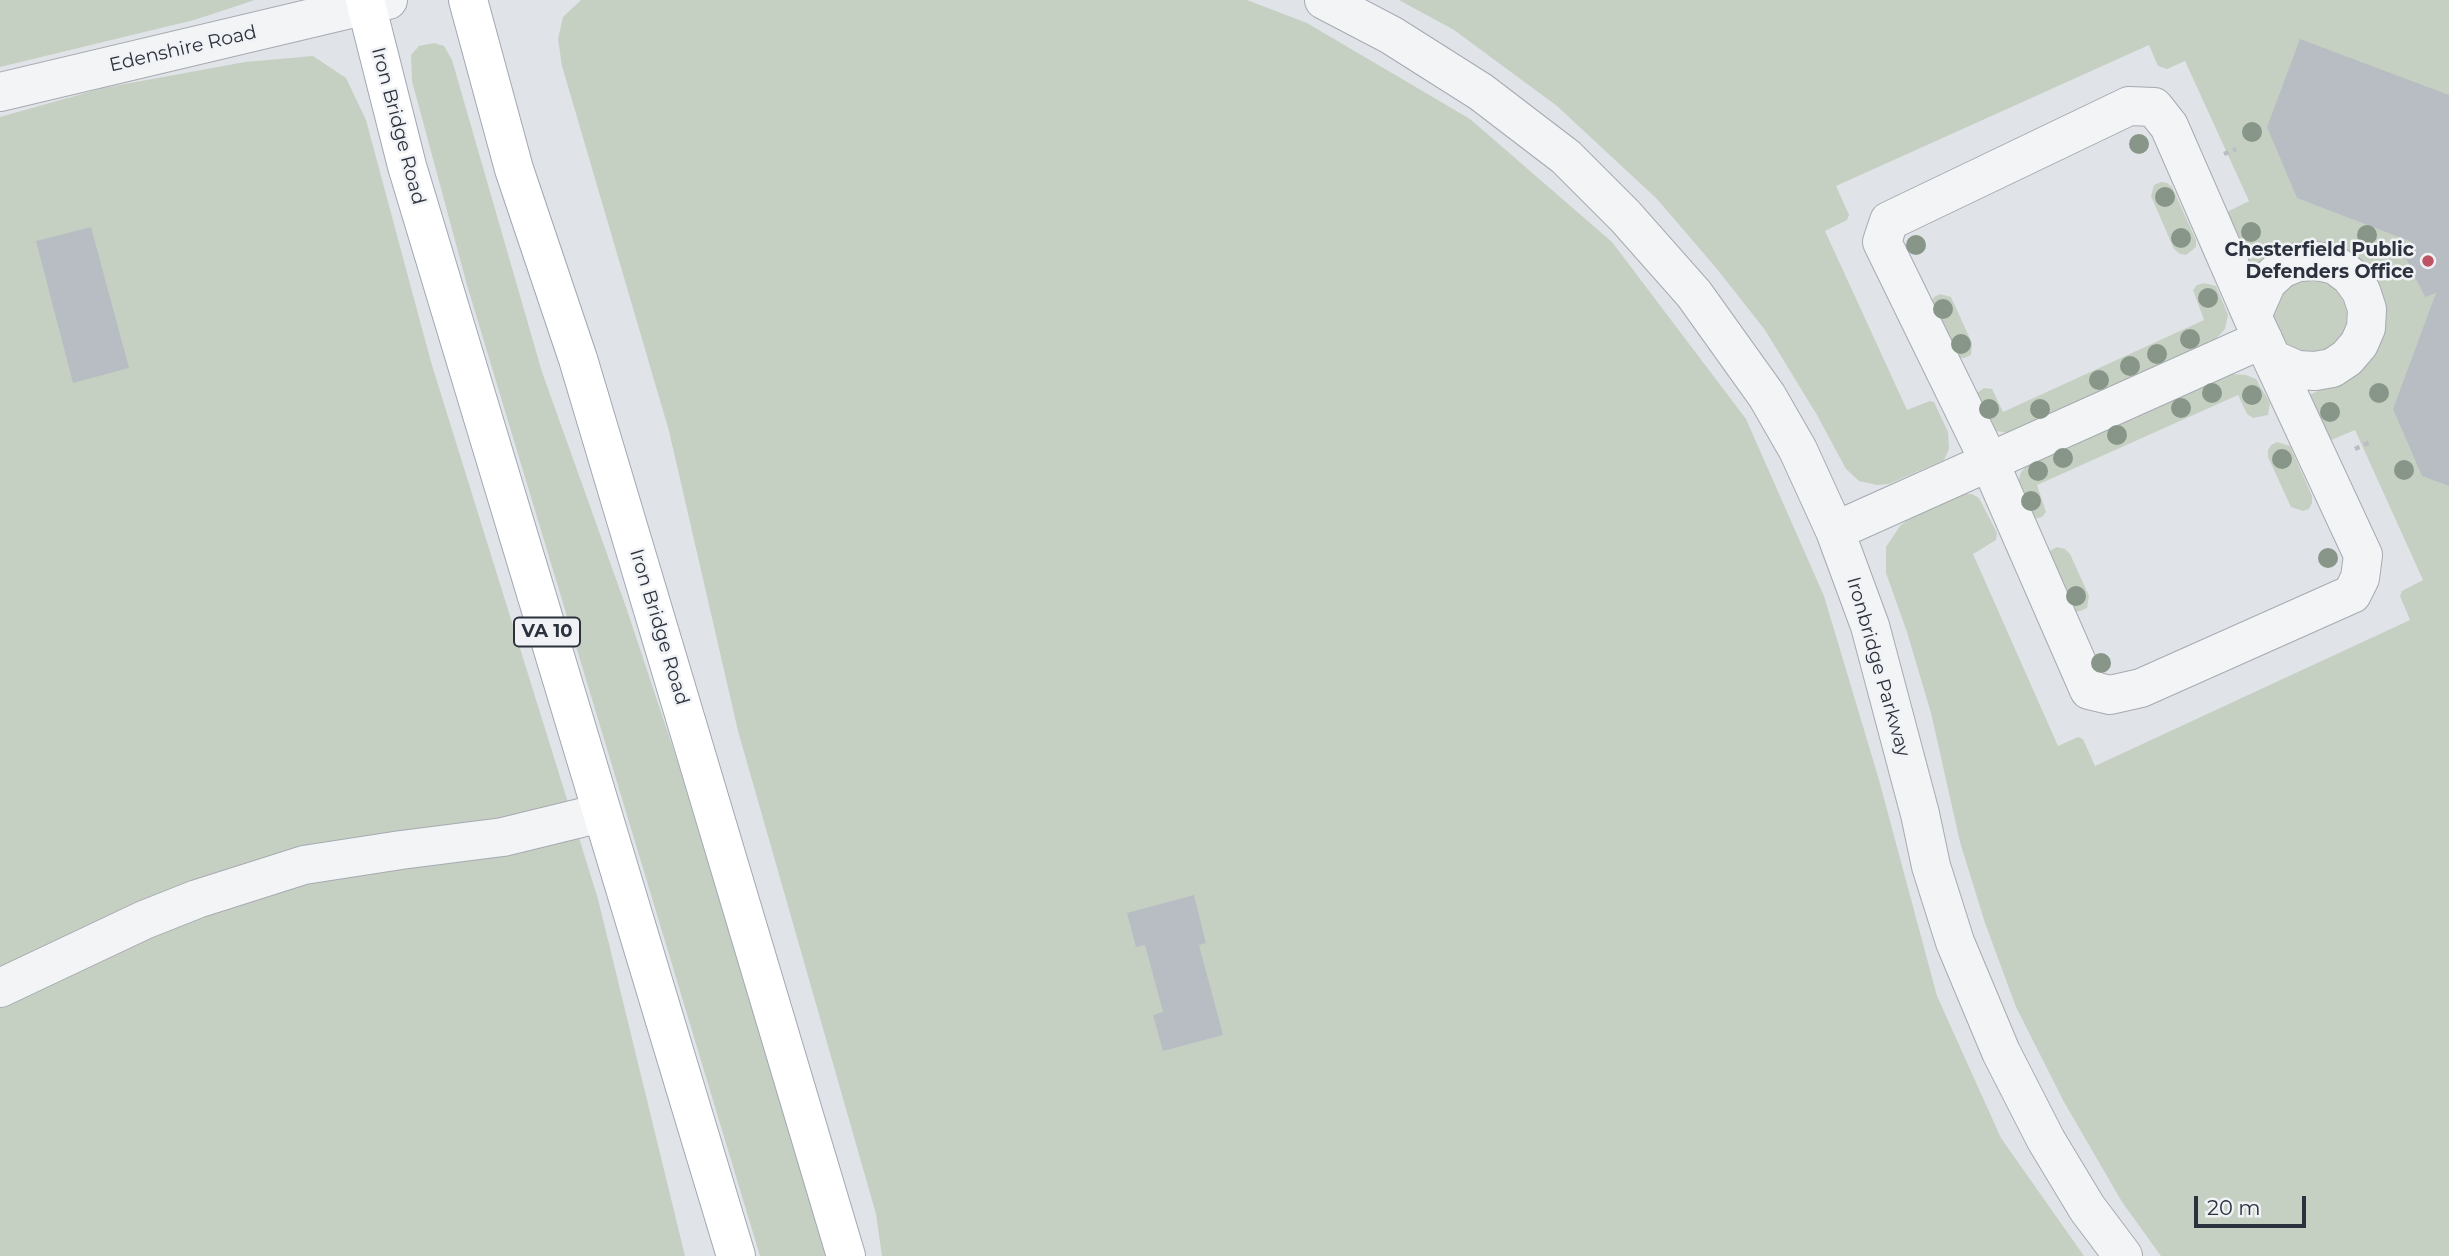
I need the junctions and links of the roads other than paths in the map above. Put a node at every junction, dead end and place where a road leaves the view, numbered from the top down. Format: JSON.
{"nodes":[{"id":1,"x":468,"y":0,"type":"edge"},
{"id":2,"x":1324,"y":0,"type":"edge"},
{"id":3,"x":373,"y":2,"type":"edge"},
{"id":4,"x":0,"y":92,"type":"edge"},
{"id":5,"x":2262,"y":338,"type":"junction"},
{"id":6,"x":1989,"y":461,"type":"junction"},
{"id":7,"x":1835,"y":531,"type":"junction"},
{"id":8,"x":601,"y":813,"type":"junction"},
{"id":9,"x":0,"y":988,"type":"edge"},
{"id":10,"x":736,"y":1256,"type":"edge"},
{"id":11,"x":846,"y":1256,"type":"edge"},
{"id":12,"x":2123,"y":1256,"type":"edge"}],
"edges":[{"from":1,"to":11,"type":"main road","name":"Iron Bridge Road"},
{"from":2,"to":7,"type":"street","name":"Ironbridge Parkway"},
{"from":3,"to":4,"type":"street","name":"Edenshire Road"},
{"from":3,"to":8,"type":"main road","name":"Iron Bridge Road","number":"VA 10"},
{"from":5,"to":6,"type":"street"},
{"from":5,"to":6,"type":"street"},
{"from":5,"to":6,"type":"street"},
{"from":6,"to":7,"type":"street"},
{"from":7,"to":12,"type":"street","name":"Ironbridge Parkway"},
{"from":8,"to":9,"type":"street"},
{"from":8,"to":10,"type":"main road","name":"Iron Bridge Road","number":"VA 10"}]}
